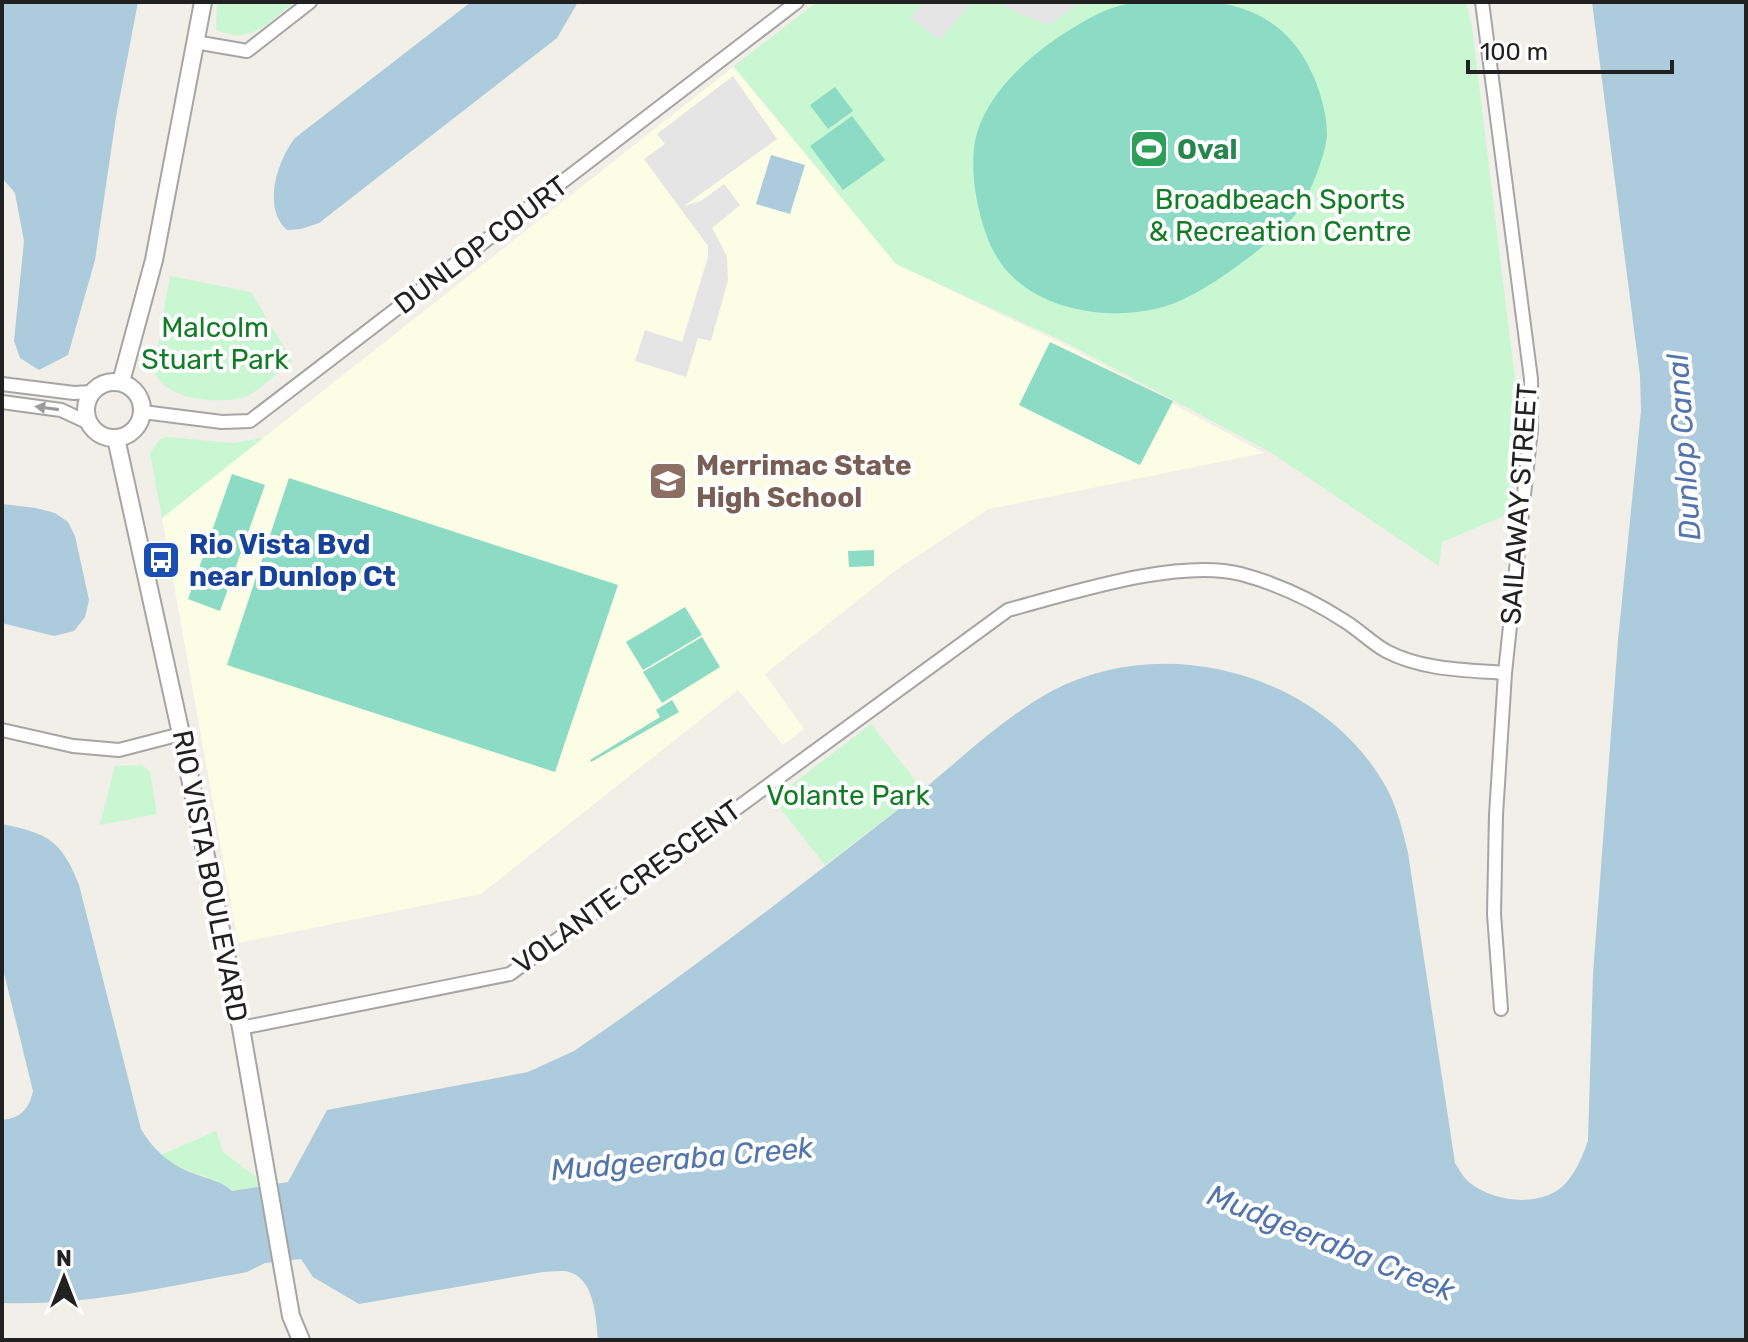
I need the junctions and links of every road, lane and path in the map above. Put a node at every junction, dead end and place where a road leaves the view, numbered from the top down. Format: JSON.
{"nodes":[{"id":1,"x":203,"y":2,"type":"edge"},
{"id":2,"x":310,"y":2,"type":"edge"},
{"id":3,"x":797,"y":2,"type":"edge"},
{"id":4,"x":1482,"y":2,"type":"edge"},
{"id":5,"x":195,"y":42,"type":"junction"},
{"id":6,"x":121,"y":382,"type":"junction"},
{"id":7,"x":2,"y":384,"type":"edge"},
{"id":8,"x":91,"y":392,"type":"junction"},
{"id":9,"x":2,"y":402,"type":"edge"},
{"id":10,"x":143,"y":412,"type":"junction"},
{"id":11,"x":89,"y":423,"type":"junction"},
{"id":12,"x":116,"y":438,"type":"junction"},
{"id":13,"x":1505,"y":673,"type":"junction"},
{"id":14,"x":2,"y":730,"type":"edge"},
{"id":15,"x":181,"y":734,"type":"junction"},
{"id":16,"x":1501,"y":1009,"type":"dead end"},
{"id":17,"x":241,"y":1028,"type":"junction"},
{"id":18,"x":291,"y":1316,"type":"junction"},
{"id":19,"x":288,"y":1340,"type":"edge"},
{"id":20,"x":301,"y":1340,"type":"edge"}],
"edges":[{"from":1,"to":5,"type":"street"},
{"from":2,"to":5,"type":"street"},
{"from":3,"to":10,"type":"street","name":"DUNLOP COURT"},
{"from":4,"to":13,"type":"street","name":"SAILAWAY STREET"},
{"from":5,"to":6,"type":"street"},
{"from":6,"to":8,"type":"street"},
{"from":6,"to":10,"type":"street"},
{"from":7,"to":8,"type":"street"},
{"from":8,"to":11,"type":"street"},
{"from":11,"to":9,"type":"street","one_way":true},
{"from":10,"to":12,"type":"street"},
{"from":11,"to":12,"type":"street"},
{"from":12,"to":15,"type":"street","name":"RIO VISTA BOULEVARD"},
{"from":13,"to":16,"type":"street","name":"SAILAWAY STREET"},
{"from":13,"to":17,"type":"street","name":"VOLANTE CRESCENT"},
{"from":14,"to":15,"type":"street"},
{"from":15,"to":17,"type":"street","name":"RIO VISTA BOULEVARD"},
{"from":17,"to":18,"type":"street","name":"RIO VISTA BOULEVARD"},
{"from":18,"to":19,"type":"street","name":"RIO VISTA BOULEVARD"},
{"from":18,"to":20,"type":"street","name":"RIO VISTA BOULEVARD"}]}
